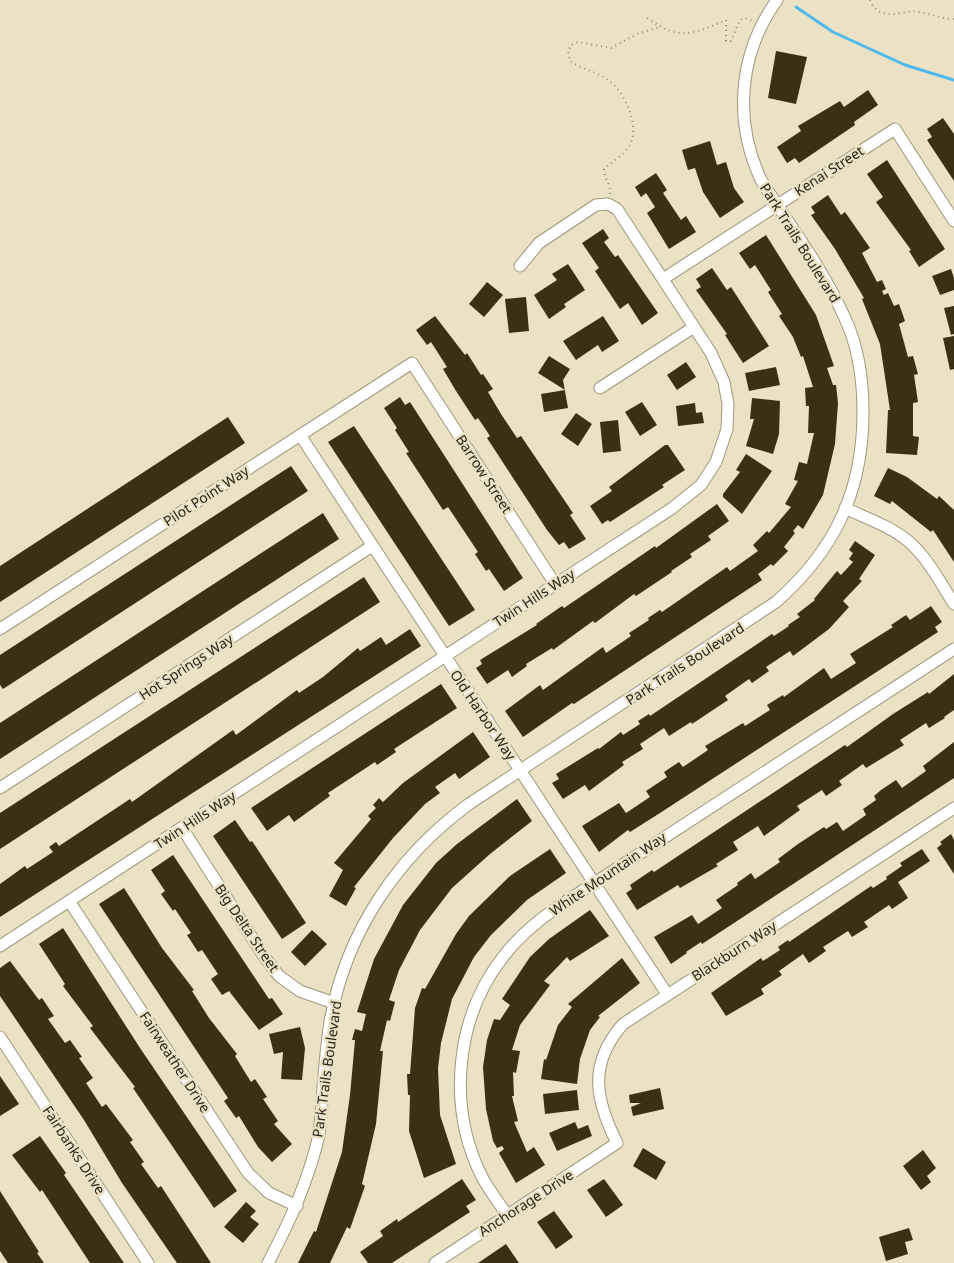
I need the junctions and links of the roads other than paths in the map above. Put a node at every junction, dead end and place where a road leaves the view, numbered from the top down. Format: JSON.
{"nodes":[{"id":1,"x":777,"y":0,"type":"edge"},
{"id":2,"x":776,"y":205,"type":"junction"},
{"id":3,"x":954,"y":221,"type":"edge"},
{"id":4,"x":520,"y":266,"type":"dead end"},
{"id":5,"x":663,"y":278,"type":"junction"},
{"id":6,"x":694,"y":327,"type":"junction"},
{"id":7,"x":412,"y":363,"type":"joint"},
{"id":8,"x":600,"y":388,"type":"dead end"},
{"id":9,"x":300,"y":435,"type":"junction"},
{"id":10,"x":846,"y":508,"type":"junction"},
{"id":11,"x":372,"y":546,"type":"junction"},
{"id":12,"x":555,"y":584,"type":"junction"},
{"id":13,"x":954,"y":604,"type":"edge"},
{"id":14,"x":0,"y":629,"type":"edge"},
{"id":15,"x":954,"y":649,"type":"edge"},
{"id":16,"x":444,"y":657,"type":"junction"},
{"id":17,"x":519,"y":770,"type":"junction"},
{"id":18,"x":0,"y":788,"type":"edge"},
{"id":19,"x":954,"y":808,"type":"edge"},
{"id":20,"x":182,"y":828,"type":"junction"},
{"id":21,"x":593,"y":883,"type":"junction"},
{"id":22,"x":69,"y":901,"type":"junction"},
{"id":23,"x":0,"y":946,"type":"edge"},
{"id":24,"x":667,"y":994,"type":"junction"},
{"id":25,"x":334,"y":1004,"type":"junction"},
{"id":26,"x":0,"y":1038,"type":"edge"},
{"id":27,"x":617,"y":1143,"type":"joint"},
{"id":28,"x":297,"y":1206,"type":"junction"},
{"id":29,"x":507,"y":1215,"type":"junction"},
{"id":30,"x":148,"y":1263,"type":"edge"},
{"id":31,"x":268,"y":1263,"type":"edge"},
{"id":32,"x":435,"y":1263,"type":"edge"}],
"edges":[{"from":1,"to":2,"type":"street","name":"Park Trails Boulevard"},
{"from":2,"to":3,"type":"street","name":"Kenai Street"},
{"from":2,"to":5,"type":"street","name":"Kenai Street"},
{"from":2,"to":10,"type":"street","name":"Park Trails Boulevard"},
{"from":4,"to":5,"type":"street","name":"Twin Hills Way"},
{"from":5,"to":6,"type":"street","name":"Twin Hills Way"},
{"from":6,"to":8,"type":"street"},
{"from":6,"to":12,"type":"street","name":"Twin Hills Way"},
{"from":7,"to":9,"type":"street","name":"Pilot Point Way"},
{"from":7,"to":12,"type":"street","name":"Barrow Street"},
{"from":9,"to":11,"type":"street","name":"Old Harbor Way"},
{"from":9,"to":14,"type":"street","name":"Pilot Point Way"},
{"from":10,"to":13,"type":"street"},
{"from":10,"to":17,"type":"street","name":"Park Trails Boulevard"},
{"from":11,"to":16,"type":"street","name":"Old Harbor Way"},
{"from":11,"to":18,"type":"street","name":"Hot Springs Way"},
{"from":12,"to":16,"type":"street","name":"Twin Hills Way"},
{"from":15,"to":21,"type":"street","name":"White Mountain Way"},
{"from":16,"to":17,"type":"street","name":"Old Harbor Way"},
{"from":16,"to":20,"type":"street","name":"Twin Hills Way"},
{"from":17,"to":21,"type":"street","name":"Old Harbor Way"},
{"from":17,"to":25,"type":"street","name":"Park Trails Boulevard"},
{"from":19,"to":24,"type":"street","name":"Blackburn Way"},
{"from":20,"to":22,"type":"street","name":"Twin Hills Way"},
{"from":20,"to":25,"type":"street","name":"Big Delta Street"},
{"from":21,"to":24,"type":"street","name":"Old Harbor Way"},
{"from":21,"to":29,"type":"street","name":"White Mountain Way"},
{"from":22,"to":23,"type":"street","name":"Twin Hills Way"},
{"from":22,"to":28,"type":"street","name":"Fairweather Drive"},
{"from":24,"to":27,"type":"street","name":"Blackburn Way"},
{"from":25,"to":28,"type":"street","name":"Park Trails Boulevard"},
{"from":26,"to":30,"type":"street","name":"Fairbanks Drive"},
{"from":27,"to":29,"type":"street","name":"Anchorage Drive"},
{"from":28,"to":31,"type":"street","name":"Park Trails Boulevard"},
{"from":29,"to":32,"type":"street","name":"Anchorage Drive"}]}
